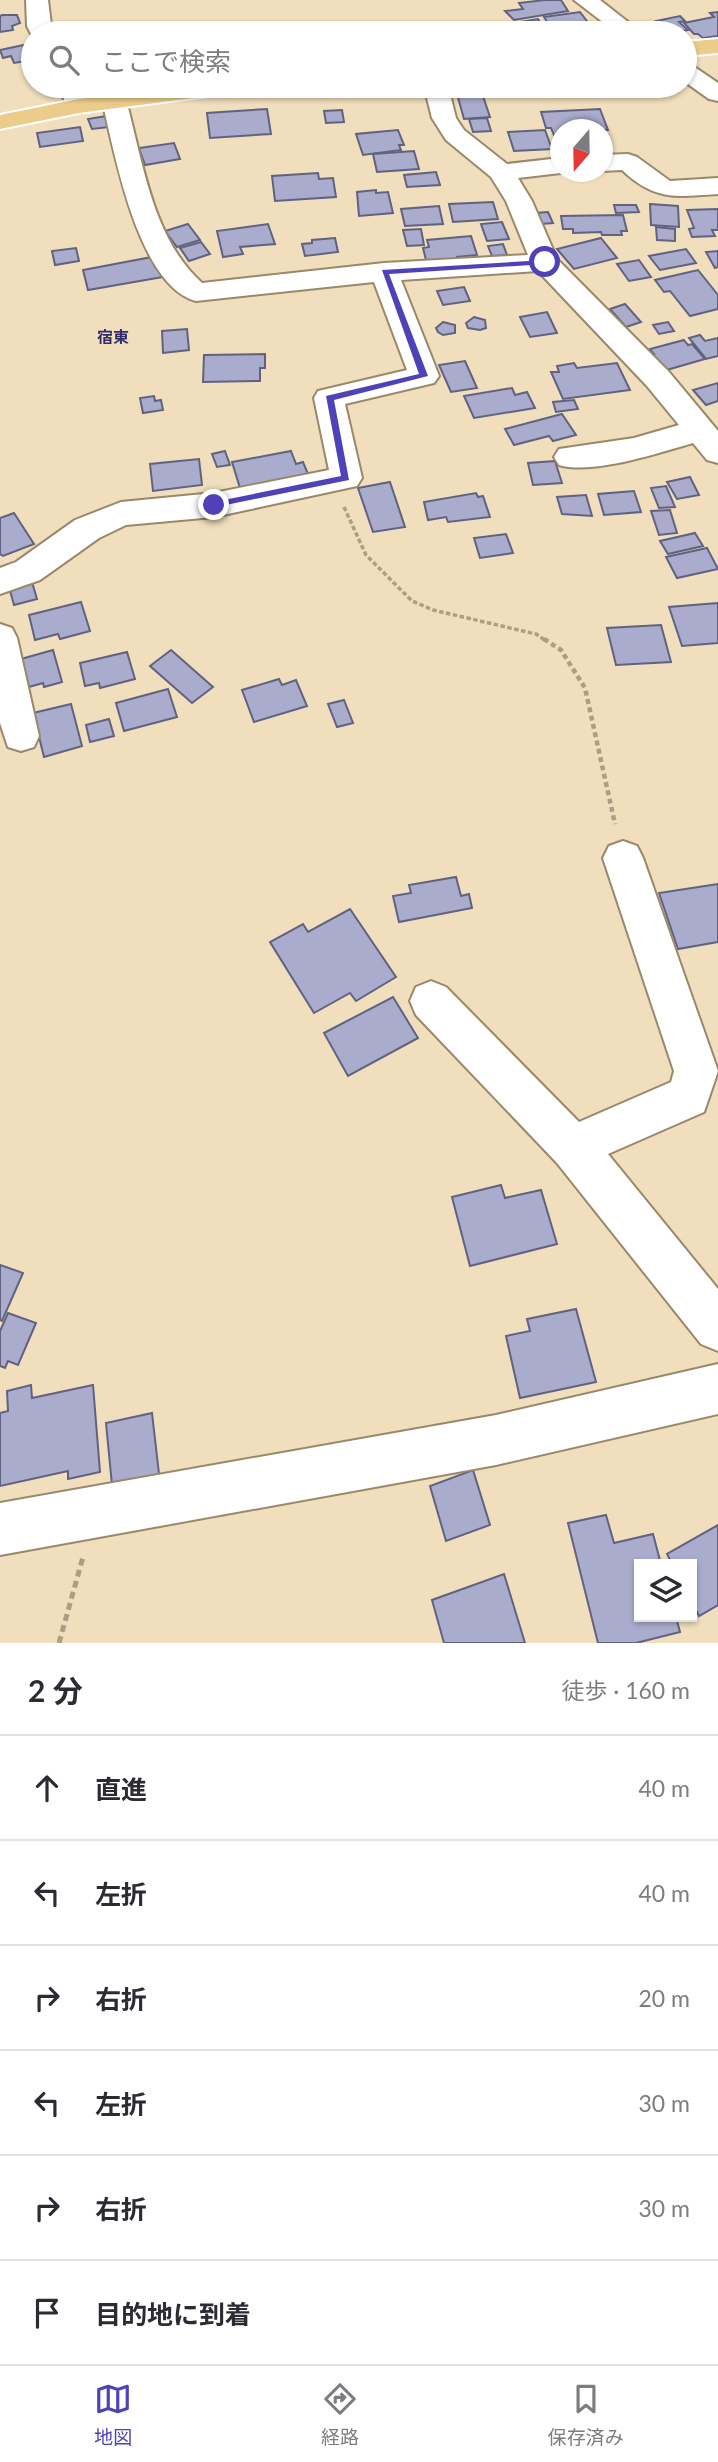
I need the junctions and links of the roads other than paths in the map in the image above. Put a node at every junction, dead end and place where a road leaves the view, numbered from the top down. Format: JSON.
{"nodes":[{"id":1,"x":37,"y":0,"type":"edge"},
{"id":2,"x":585,"y":0,"type":"edge"},
{"id":3,"x":37,"y":21,"type":"edge"},
{"id":4,"x":614,"y":21,"type":"edge"},
{"id":5,"x":718,"y":46,"type":"edge"},
{"id":6,"x":697,"y":48,"type":"edge"},
{"id":7,"x":697,"y":79,"type":"edge"},
{"id":8,"x":718,"y":94,"type":"edge"},
{"id":9,"x":68,"y":98,"type":"edge"},
{"id":10,"x":94,"y":98,"type":"edge"},
{"id":11,"x":131,"y":98,"type":"edge"},
{"id":12,"x":439,"y":98,"type":"edge"},
{"id":13,"x":114,"y":100,"type":"junction"},
{"id":14,"x":0,"y":122,"type":"edge"},
{"id":15,"x":613,"y":163,"type":"edge"},
{"id":16,"x":550,"y":167,"type":"edge"},
{"id":17,"x":501,"y":172,"type":"junction"},
{"id":18,"x":718,"y":186,"type":"edge"},
{"id":19,"x":545,"y":262,"type":"junction"},
{"id":20,"x":384,"y":272,"type":"junction"},
{"id":21,"x":709,"y":441,"type":"edge"},
{"id":22,"x":570,"y":457,"type":"dead end"},
{"id":23,"x":0,"y":581,"type":"edge"},
{"id":24,"x":0,"y":638,"type":"edge"},
{"id":25,"x":21,"y":736,"type":"dead end"},
{"id":26,"x":623,"y":858,"type":"road end"},
{"id":27,"x":431,"y":1001,"type":"dead end"},
{"id":28,"x":573,"y":1147,"type":"junction"},
{"id":29,"x":718,"y":1327,"type":"edge"},
{"id":30,"x":718,"y":1389,"type":"edge"},
{"id":31,"x":0,"y":1529,"type":"edge"}],
"edges":[{"from":1,"to":3,"type":"street"},
{"from":2,"to":4,"type":"street"},
{"from":5,"to":6,"type":"main road"},
{"from":7,"to":8,"type":"street"},
{"from":9,"to":14,"type":"main road"},
{"from":10,"to":13,"type":"main road"},
{"from":11,"to":13,"type":"main road"},
{"from":12,"to":17,"type":"street"},
{"from":13,"to":20,"type":"street"},
{"from":15,"to":18,"type":"street"},
{"from":16,"to":17,"type":"street"},
{"from":17,"to":19,"type":"street"},
{"from":19,"to":20,"type":"street"},
{"from":19,"to":21,"type":"street"},
{"from":20,"to":23,"type":"street"},
{"from":21,"to":22,"type":"street"},
{"from":24,"to":25,"type":"street"},
{"from":26,"to":28,"type":"street"},
{"from":27,"to":28,"type":"street"},
{"from":28,"to":29,"type":"street"},
{"from":30,"to":31,"type":"street"}]}
